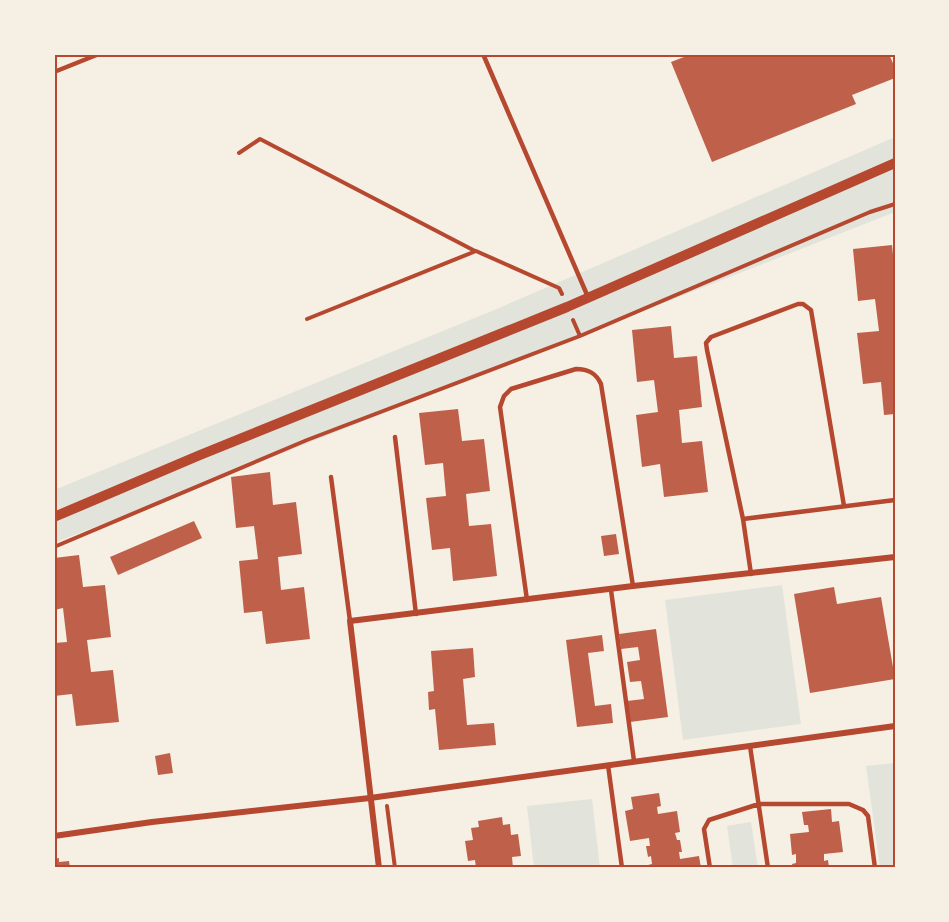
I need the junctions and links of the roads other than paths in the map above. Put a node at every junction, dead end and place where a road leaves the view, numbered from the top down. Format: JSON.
{"nodes":[{"id":1,"x":99,"y":54,"type":"edge"},
{"id":2,"x":483,"y":54,"type":"edge"},
{"id":3,"x":54,"y":72,"type":"edge"},
{"id":4,"x":895,"y":164,"type":"edge"},
{"id":5,"x":588,"y":297,"type":"junction"},
{"id":6,"x":395,"y":437,"type":"dead end"},
{"id":7,"x":331,"y":477,"type":"dead end"},
{"id":8,"x":895,"y":500,"type":"edge"},
{"id":9,"x":844,"y":506,"type":"junction"},
{"id":10,"x":54,"y":517,"type":"edge"},
{"id":11,"x":743,"y":519,"type":"junction"},
{"id":12,"x":895,"y":557,"type":"edge"},
{"id":13,"x":751,"y":574,"type":"junction"},
{"id":14,"x":633,"y":586,"type":"junction"},
{"id":15,"x":611,"y":590,"type":"junction"},
{"id":16,"x":527,"y":600,"type":"junction"},
{"id":17,"x":416,"y":614,"type":"junction"},
{"id":18,"x":350,"y":621,"type":"junction"},
{"id":19,"x":895,"y":726,"type":"edge"},
{"id":20,"x":750,"y":746,"type":"junction"},
{"id":21,"x":634,"y":761,"type":"junction"},
{"id":22,"x":608,"y":765,"type":"junction"},
{"id":23,"x":370,"y":798,"type":"junction"},
{"id":24,"x":759,"y":804,"type":"junction"},
{"id":25,"x":54,"y":836,"type":"edge"},
{"id":26,"x":379,"y":868,"type":"edge"},
{"id":27,"x":622,"y":868,"type":"edge"},
{"id":28,"x":710,"y":868,"type":"edge"},
{"id":29,"x":768,"y":868,"type":"edge"},
{"id":30,"x":875,"y":868,"type":"edge"}],
"edges":[{"from":1,"to":3,"type":"lane"},
{"from":2,"to":5,"type":"lane"},
{"from":4,"to":5,"type":"street"},
{"from":5,"to":10,"type":"street"},
{"from":6,"to":17,"type":"lane"},
{"from":7,"to":18,"type":"lane"},
{"from":8,"to":9,"type":"lane"},
{"from":9,"to":11,"type":"lane"},
{"from":9,"to":11,"type":"lane"},
{"from":11,"to":13,"type":"lane"},
{"from":12,"to":13,"type":"street"},
{"from":13,"to":14,"type":"street"},
{"from":14,"to":15,"type":"street"},
{"from":14,"to":16,"type":"lane"},
{"from":15,"to":16,"type":"street"},
{"from":15,"to":21,"type":"lane"},
{"from":16,"to":17,"type":"street"},
{"from":17,"to":18,"type":"street"},
{"from":18,"to":23,"type":"street"},
{"from":19,"to":20,"type":"street"},
{"from":20,"to":21,"type":"street"},
{"from":20,"to":24,"type":"lane"},
{"from":21,"to":22,"type":"street"},
{"from":22,"to":23,"type":"street"},
{"from":22,"to":27,"type":"lane"},
{"from":23,"to":25,"type":"street"},
{"from":23,"to":26,"type":"street"},
{"from":24,"to":28,"type":"lane"},
{"from":24,"to":29,"type":"lane"},
{"from":24,"to":30,"type":"lane"}]}
